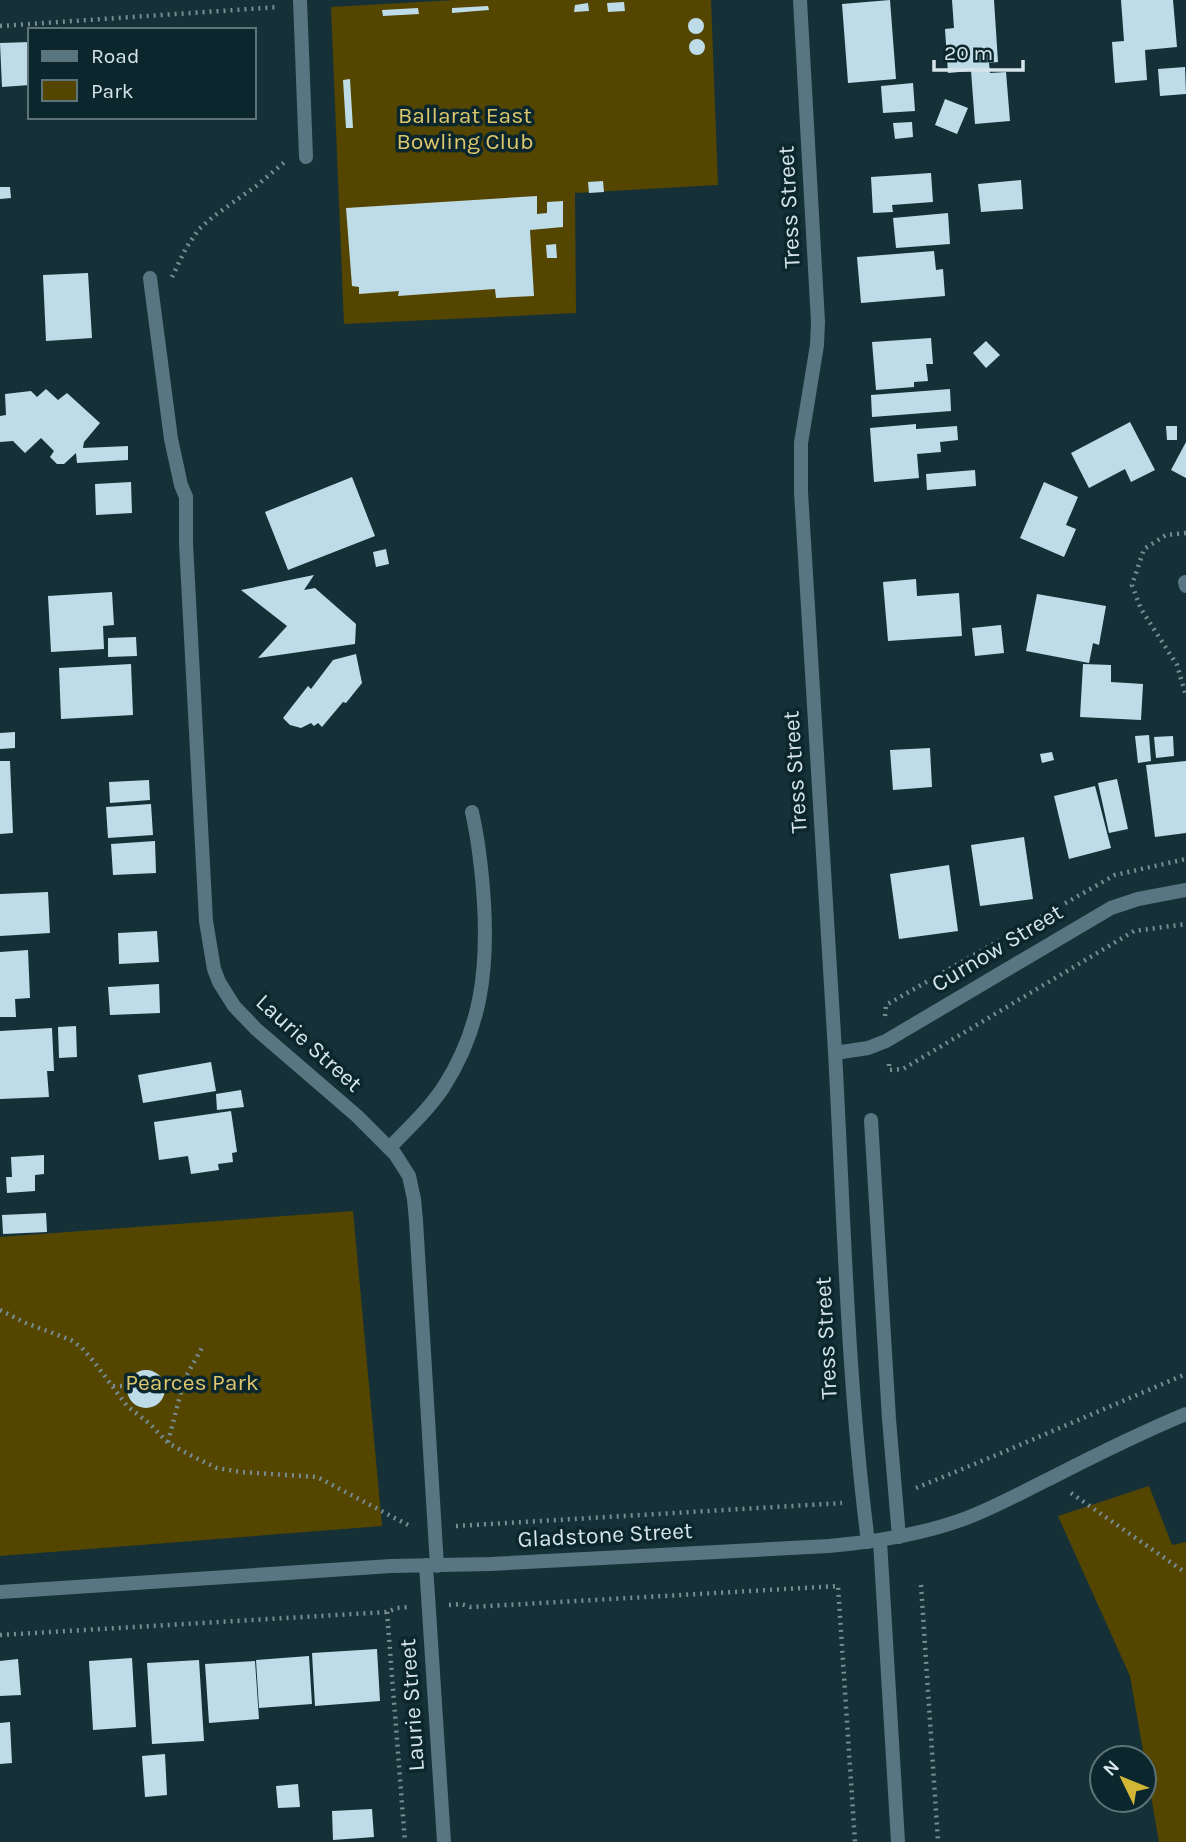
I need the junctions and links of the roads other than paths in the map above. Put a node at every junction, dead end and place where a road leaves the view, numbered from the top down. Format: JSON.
{"nodes":[{"id":1,"x":800,"y":0,"type":"edge"},
{"id":2,"x":300,"y":3,"type":"edge"},
{"id":3,"x":306,"y":150,"type":"road end"},
{"id":4,"x":150,"y":278,"type":"dead end"},
{"id":5,"x":472,"y":812,"type":"dead end"},
{"id":6,"x":1186,"y":890,"type":"edge"},
{"id":7,"x":835,"y":1053,"type":"junction"},
{"id":8,"x":871,"y":1121,"type":"dead end"},
{"id":9,"x":389,"y":1148,"type":"junction"},
{"id":10,"x":1186,"y":1414,"type":"edge"},
{"id":11,"x":899,"y":1537,"type":"junction"},
{"id":12,"x":874,"y":1542,"type":"junction"},
{"id":13,"x":431,"y":1565,"type":"junction"},
{"id":14,"x":0,"y":1591,"type":"edge"},
{"id":15,"x":443,"y":1842,"type":"edge"},
{"id":16,"x":898,"y":1842,"type":"edge"}],
"edges":[{"from":1,"to":7,"type":"street","name":"Tress Street"},
{"from":2,"to":3,"type":"street"},
{"from":4,"to":9,"type":"street","name":"Laurie Street"},
{"from":5,"to":9,"type":"street"},
{"from":6,"to":7,"type":"street","name":"Curnow Street"},
{"from":7,"to":12,"type":"street","name":"Tress Street"},
{"from":8,"to":11,"type":"street"},
{"from":9,"to":13,"type":"street","name":"Laurie Street"},
{"from":10,"to":11,"type":"street","name":"Gladstone Street"},
{"from":11,"to":12,"type":"street","name":"Gladstone Street"},
{"from":12,"to":13,"type":"street","name":"Gladstone Street"},
{"from":12,"to":16,"type":"street","name":"Tress Street"},
{"from":13,"to":14,"type":"street","name":"Gladstone Street"},
{"from":13,"to":15,"type":"street","name":"Laurie Street"}]}
